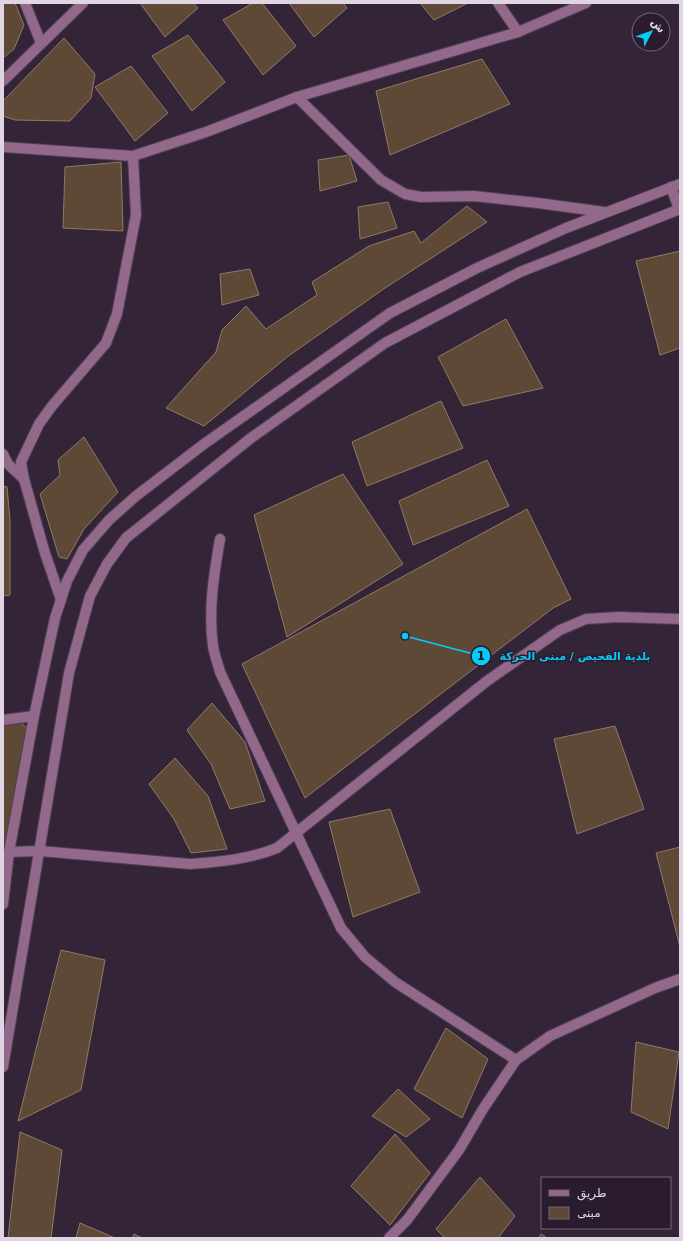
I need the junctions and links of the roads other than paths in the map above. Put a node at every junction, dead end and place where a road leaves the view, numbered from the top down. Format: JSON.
{"nodes":[{"id":1,"x":25,"y":3,"type":"edge"},
{"id":2,"x":83,"y":3,"type":"edge"},
{"id":3,"x":498,"y":3,"type":"edge"},
{"id":4,"x":586,"y":3,"type":"edge"},
{"id":5,"x":518,"y":32,"type":"junction"},
{"id":6,"x":41,"y":43,"type":"junction"},
{"id":7,"x":3,"y":81,"type":"edge"},
{"id":8,"x":297,"y":97,"type":"junction"},
{"id":9,"x":3,"y":147,"type":"edge"},
{"id":10,"x":133,"y":156,"type":"junction"},
{"id":11,"x":675,"y":186,"type":"edge"},
{"id":12,"x":680,"y":209,"type":"edge"},
{"id":13,"x":604,"y":212,"type":"junction"},
{"id":14,"x":3,"y":454,"type":"edge"},
{"id":15,"x":24,"y":479,"type":"junction"},
{"id":16,"x":220,"y":539,"type":"dead end"},
{"id":17,"x":61,"y":600,"type":"junction"},
{"id":18,"x":680,"y":619,"type":"edge"},
{"id":19,"x":34,"y":716,"type":"junction"},
{"id":20,"x":3,"y":720,"type":"edge"},
{"id":21,"x":296,"y":833,"type":"junction"},
{"id":22,"x":40,"y":851,"type":"junction"},
{"id":23,"x":9,"y":852,"type":"junction"},
{"id":24,"x":3,"y":904,"type":"edge"},
{"id":25,"x":680,"y":979,"type":"edge"},
{"id":26,"x":516,"y":1060,"type":"junction"},
{"id":27,"x":3,"y":1067,"type":"edge"},
{"id":28,"x":389,"y":1238,"type":"edge"}],
"edges":[{"from":1,"to":6,"type":"street"},
{"from":2,"to":6,"type":"street"},
{"from":3,"to":5,"type":"street"},
{"from":4,"to":5,"type":"street"},
{"from":5,"to":8,"type":"street"},
{"from":6,"to":7,"type":"street"},
{"from":8,"to":10,"type":"street"},
{"from":8,"to":13,"type":"street"},
{"from":9,"to":10,"type":"street"},
{"from":10,"to":15,"type":"street"},
{"from":11,"to":12,"type":"street"},
{"from":11,"to":13,"type":"street"},
{"from":12,"to":22,"type":"street"},
{"from":13,"to":17,"type":"street"},
{"from":14,"to":15,"type":"street"},
{"from":15,"to":17,"type":"street"},
{"from":16,"to":21,"type":"street"},
{"from":17,"to":19,"type":"street"},
{"from":18,"to":21,"type":"street"},
{"from":19,"to":20,"type":"street"},
{"from":19,"to":23,"type":"street"},
{"from":21,"to":22,"type":"street"},
{"from":21,"to":26,"type":"street"},
{"from":22,"to":23,"type":"street"},
{"from":22,"to":27,"type":"street"},
{"from":23,"to":24,"type":"street"},
{"from":25,"to":26,"type":"street"},
{"from":26,"to":28,"type":"street"}]}
